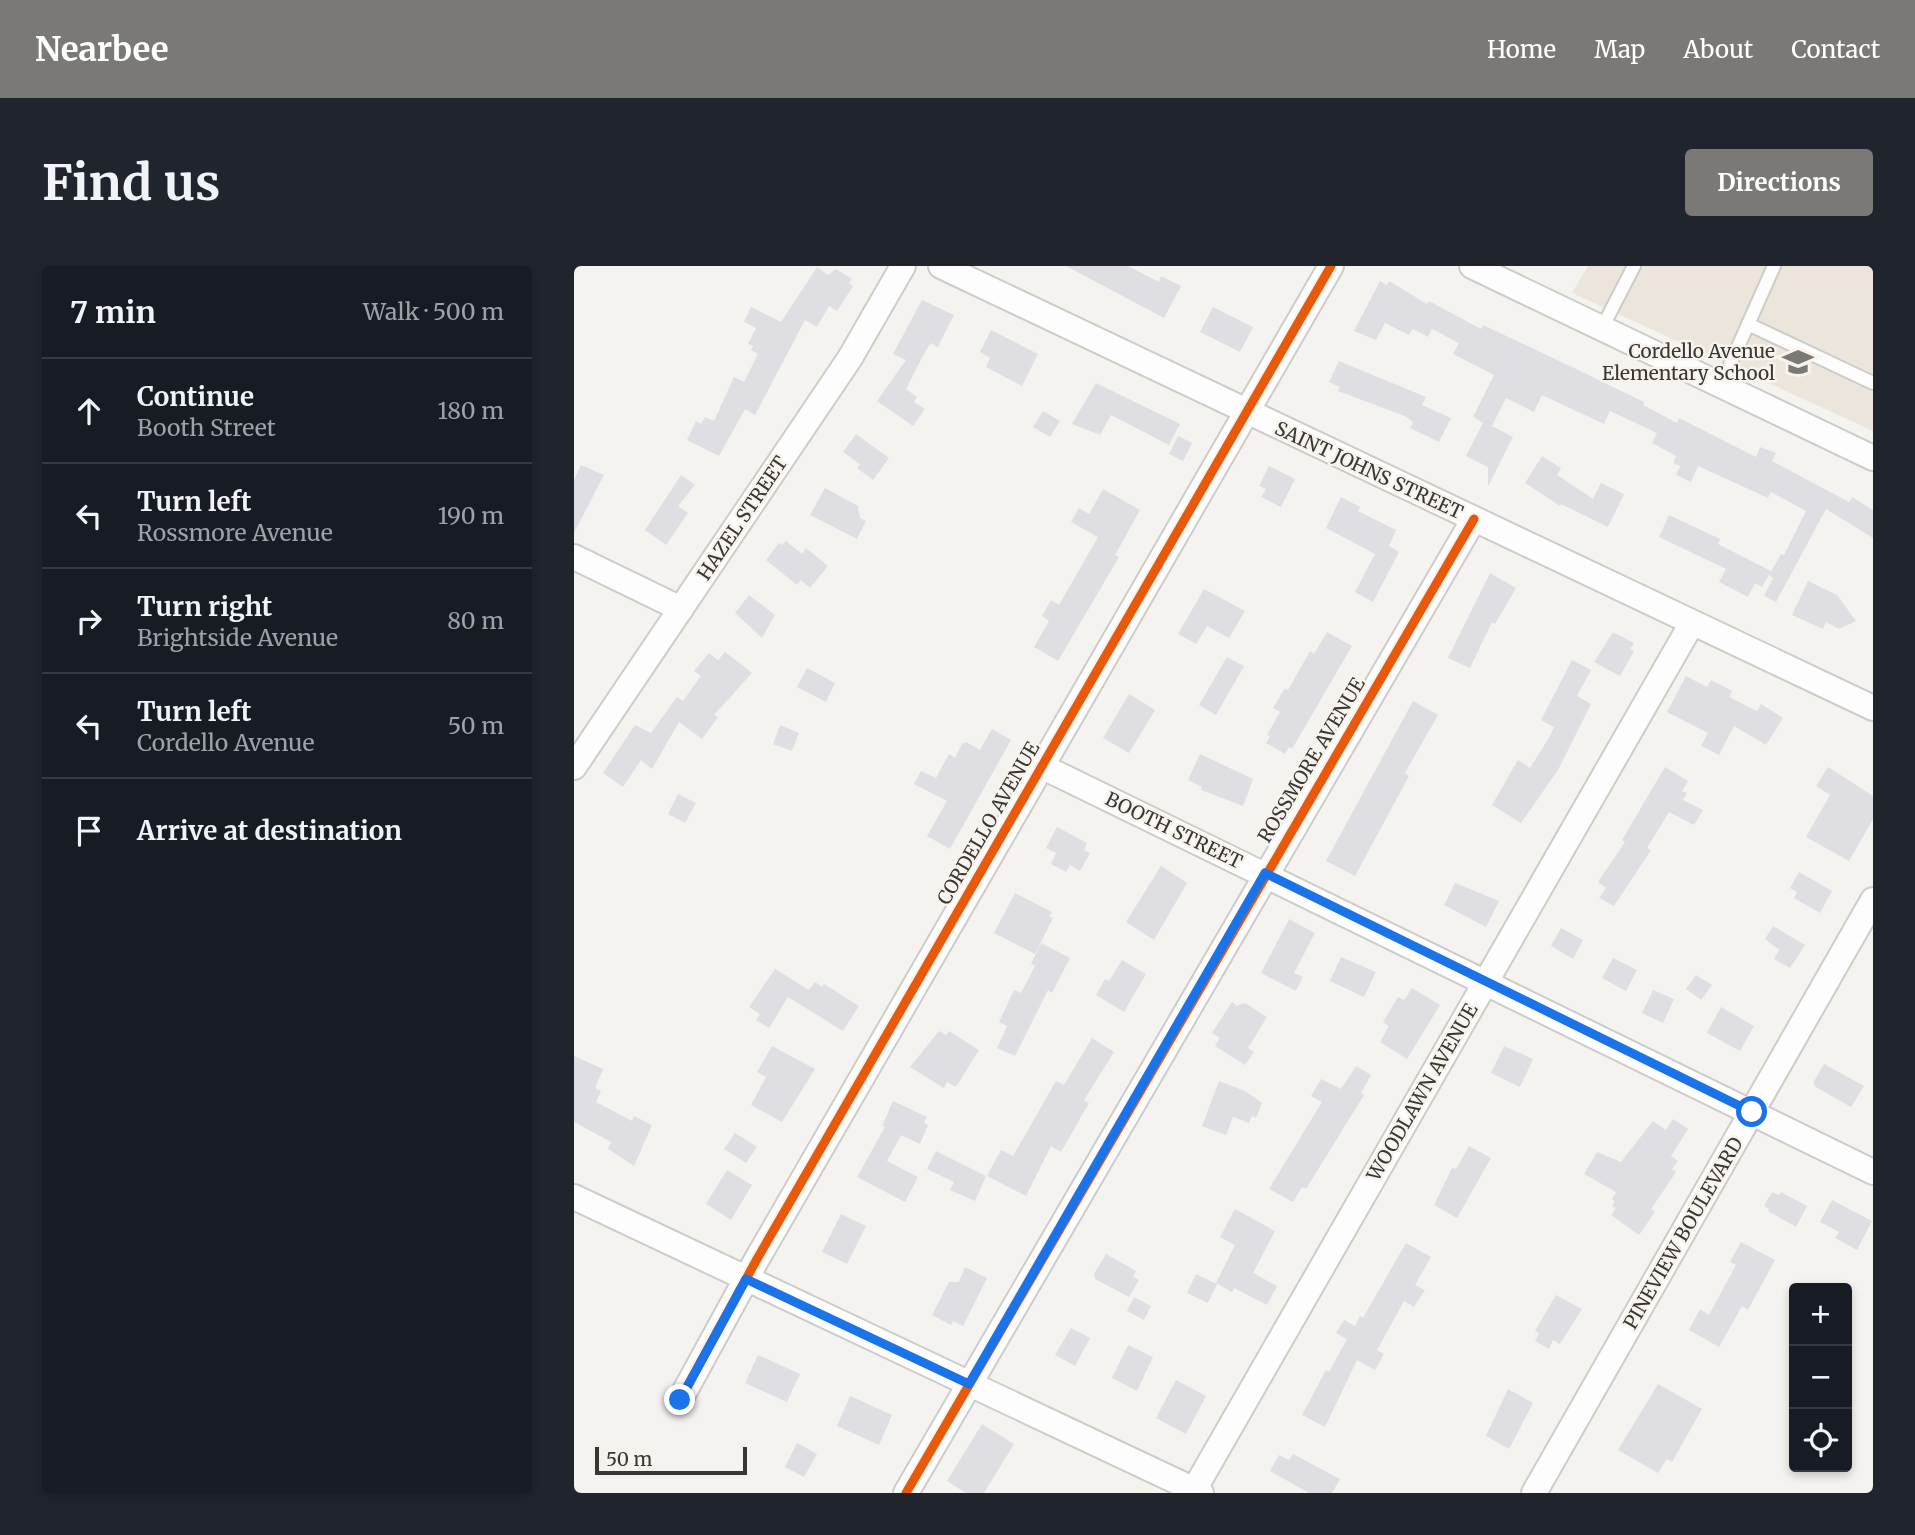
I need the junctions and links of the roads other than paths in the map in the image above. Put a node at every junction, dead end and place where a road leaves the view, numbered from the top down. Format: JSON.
{"nodes":[{"id":1,"x":903,"y":266,"type":"edge"},
{"id":2,"x":941,"y":266,"type":"edge"},
{"id":3,"x":1331,"y":266,"type":"edge"},
{"id":4,"x":1472,"y":266,"type":"edge"},
{"id":5,"x":1634,"y":266,"type":"edge"},
{"id":6,"x":1774,"y":266,"type":"edge"},
{"id":7,"x":1748,"y":324,"type":"junction"},
{"id":8,"x":1602,"y":328,"type":"junction"},
{"id":9,"x":1873,"y":383,"type":"edge"},
{"id":10,"x":1721,"y":385,"type":"junction"},
{"id":11,"x":1246,"y":412,"type":"junction"},
{"id":12,"x":1873,"y":457,"type":"edge"},
{"id":13,"x":1474,"y":519,"type":"junction"},
{"id":14,"x":574,"y":557,"type":"edge"},
{"id":15,"x":681,"y":609,"type":"junction"},
{"id":16,"x":1692,"y":623,"type":"junction"},
{"id":17,"x":1873,"y":708,"type":"edge"},
{"id":18,"x":1041,"y":766,"type":"junction"},
{"id":19,"x":574,"y":767,"type":"edge"},
{"id":20,"x":1265,"y":873,"type":"junction"},
{"id":21,"x":1869,"y":915,"type":"edge"},
{"id":22,"x":1485,"y":981,"type":"junction"},
{"id":23,"x":1752,"y":1112,"type":"junction"},
{"id":24,"x":1873,"y":1172,"type":"edge"},
{"id":25,"x":574,"y":1197,"type":"edge"},
{"id":26,"x":746,"y":1279,"type":"junction"},
{"id":27,"x":969,"y":1384,"type":"junction"},
{"id":28,"x":680,"y":1400,"type":"dead end"},
{"id":29,"x":1198,"y":1491,"type":"edge"},
{"id":30,"x":906,"y":1493,"type":"edge"},
{"id":31,"x":1534,"y":1493,"type":"edge"}],
"edges":[{"from":1,"to":15,"type":"street","name":"HAZEL STREET"},
{"from":2,"to":11,"type":"street","name":"SAINT JOHNS STREET"},
{"from":3,"to":11,"type":"street","name":"CORDELLO AVENUE"},
{"from":4,"to":8,"type":"street"},
{"from":5,"to":8,"type":"lane"},
{"from":6,"to":7,"type":"lane"},
{"from":7,"to":9,"type":"lane"},
{"from":7,"to":10,"type":"lane"},
{"from":8,"to":10,"type":"street"},
{"from":10,"to":12,"type":"street"},
{"from":11,"to":13,"type":"street","name":"SAINT JOHNS STREET"},
{"from":11,"to":18,"type":"street","name":"CORDELLO AVENUE"},
{"from":13,"to":16,"type":"street","name":"SAINT JOHNS STREET"},
{"from":13,"to":20,"type":"street","name":"ROSSMORE AVENUE"},
{"from":14,"to":15,"type":"street"},
{"from":15,"to":19,"type":"street","name":"HAZEL STREET"},
{"from":16,"to":17,"type":"street","name":"SAINT JOHNS STREET"},
{"from":16,"to":22,"type":"street","name":"WOODLAWN AVENUE"},
{"from":18,"to":20,"type":"street","name":"BOOTH STREET"},
{"from":18,"to":26,"type":"street","name":"CORDELLO AVENUE"},
{"from":20,"to":22,"type":"street","name":"BOOTH STREET"},
{"from":20,"to":27,"type":"street","name":"ROSSMORE AVENUE"},
{"from":21,"to":23,"type":"street","name":"PINEVIEW BOULEVARD"},
{"from":22,"to":23,"type":"street","name":"BOOTH STREET"},
{"from":22,"to":29,"type":"street","name":"WOODLAWN AVENUE"},
{"from":23,"to":24,"type":"street","name":"BOOTH STREET"},
{"from":23,"to":31,"type":"street","name":"PINEVIEW BOULEVARD"},
{"from":25,"to":26,"type":"street"},
{"from":26,"to":27,"type":"street"},
{"from":26,"to":28,"type":"street","name":"CORDELLO AVENUE"},
{"from":27,"to":29,"type":"street"},
{"from":27,"to":30,"type":"street","name":"ROSSMORE AVENUE"}]}
